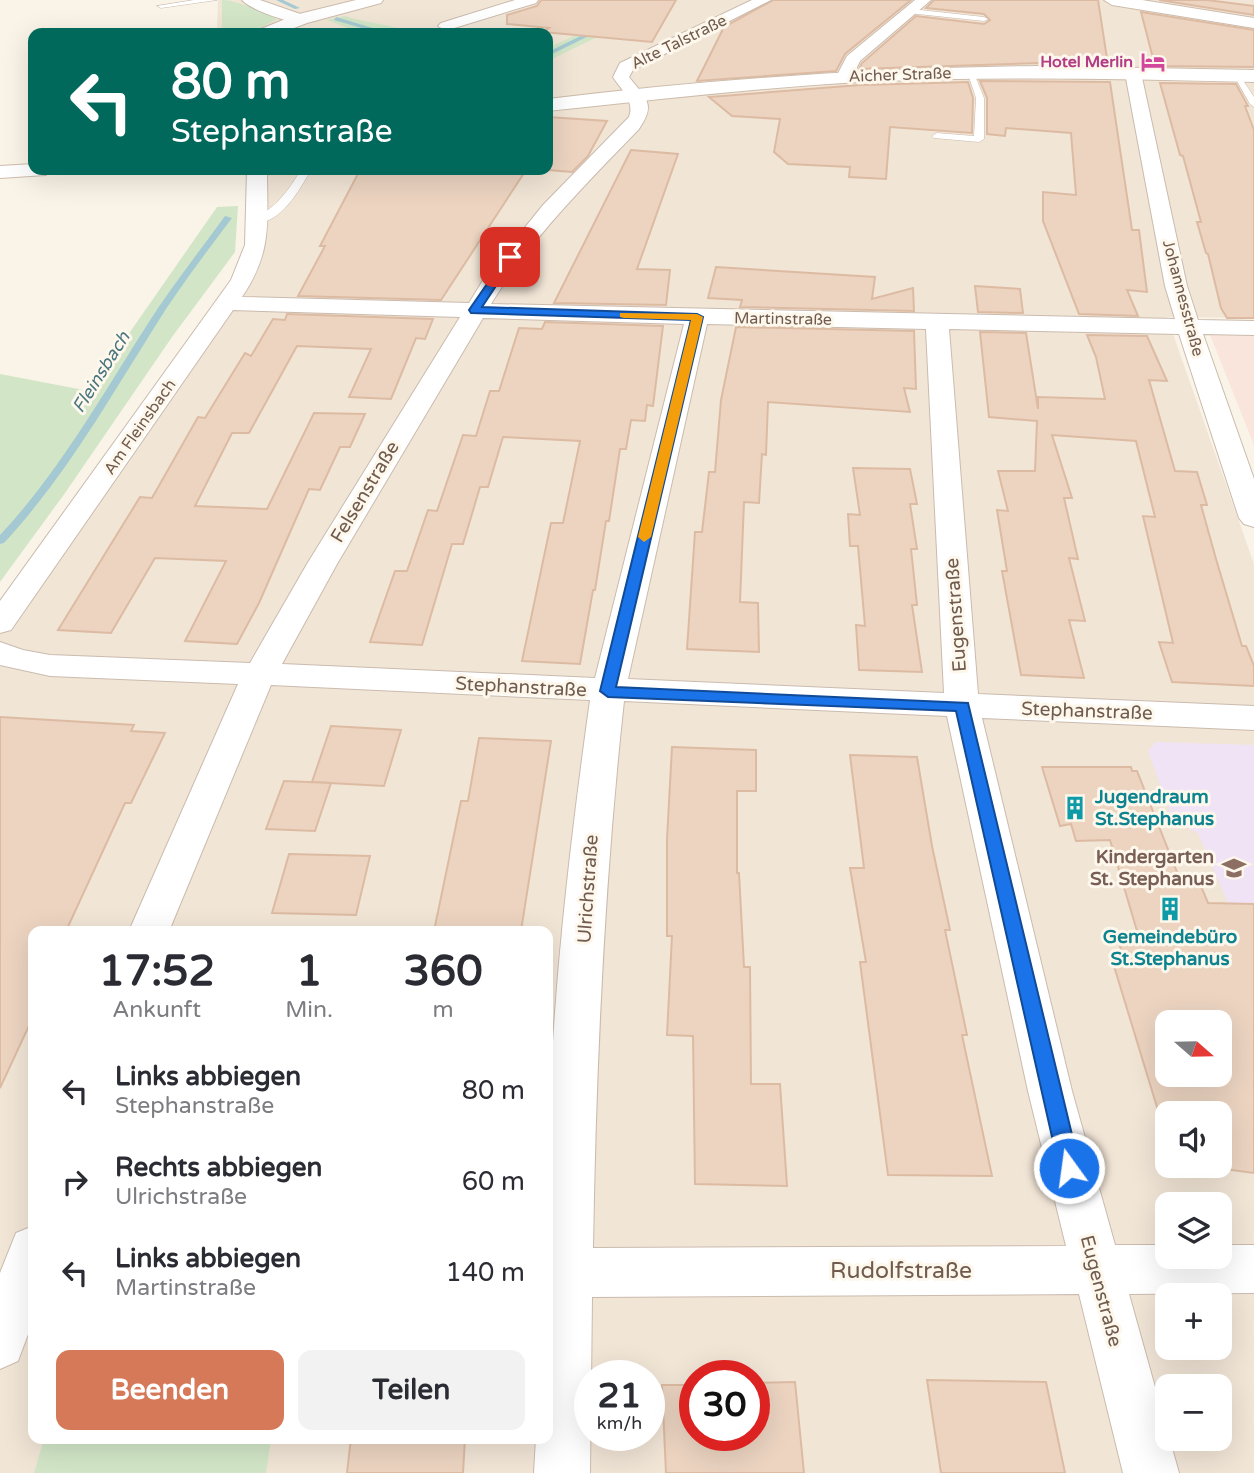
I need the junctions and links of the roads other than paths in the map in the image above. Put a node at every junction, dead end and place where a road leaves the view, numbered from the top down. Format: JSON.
{"nodes":[{"id":1,"x":213,"y":0,"type":"edge"},
{"id":2,"x":249,"y":0,"type":"edge"},
{"id":3,"x":375,"y":0,"type":"edge"},
{"id":4,"x":531,"y":0,"type":"edge"},
{"id":5,"x":764,"y":0,"type":"edge"},
{"id":6,"x":924,"y":0,"type":"edge"},
{"id":7,"x":1112,"y":0,"type":"edge"},
{"id":8,"x":161,"y":6,"type":"dead end"},
{"id":9,"x":911,"y":11,"type":"junction"},
{"id":10,"x":301,"y":19,"type":"junction"},
{"id":11,"x":984,"y":19,"type":"dead end"},
{"id":12,"x":1254,"y":23,"type":"edge"},
{"id":13,"x":446,"y":26,"type":"dead end"},
{"id":14,"x":279,"y":28,"type":"edge"},
{"id":15,"x":970,"y":72,"type":"junction"},
{"id":16,"x":1133,"y":73,"type":"junction"},
{"id":17,"x":1245,"y":76,"type":"edge"},
{"id":18,"x":844,"y":77,"type":"junction"},
{"id":19,"x":636,"y":95,"type":"junction"},
{"id":20,"x":553,"y":104,"type":"edge"},
{"id":21,"x":1254,"y":104,"type":"edge"},
{"id":22,"x":937,"y":136,"type":"dead end"},
{"id":23,"x":28,"y":171,"type":"edge"},
{"id":24,"x":0,"y":173,"type":"edge"},
{"id":25,"x":257,"y":175,"type":"edge"},
{"id":26,"x":303,"y":175,"type":"edge"},
{"id":27,"x":257,"y":221,"type":"junction"},
{"id":28,"x":227,"y":303,"type":"junction"},
{"id":29,"x":474,"y":310,"type":"junction"},
{"id":30,"x":697,"y":317,"type":"junction"},
{"id":31,"x":937,"y":322,"type":"junction"},
{"id":32,"x":1188,"y":326,"type":"junction"},
{"id":33,"x":1254,"y":328,"type":"edge"},
{"id":34,"x":1254,"y":518,"type":"edge"},
{"id":35,"x":0,"y":623,"type":"edge"},
{"id":36,"x":0,"y":653,"type":"edge"},
{"id":37,"x":259,"y":675,"type":"junction"},
{"id":38,"x":608,"y":691,"type":"junction"},
{"id":39,"x":962,"y":706,"type":"junction"},
{"id":40,"x":1254,"y":718,"type":"edge"},
{"id":41,"x":151,"y":926,"type":"edge"},
{"id":42,"x":1254,"y":1269,"type":"edge"},
{"id":43,"x":1095,"y":1270,"type":"junction"},
{"id":44,"x":28,"y":1272,"type":"edge"},
{"id":45,"x":558,"y":1273,"type":"edge"},
{"id":46,"x":0,"y":1343,"type":"edge"},
{"id":47,"x":562,"y":1473,"type":"edge"},
{"id":48,"x":1151,"y":1473,"type":"edge"}],
"edges":[{"from":1,"to":8,"type":"lane"},
{"from":2,"to":10,"type":"street"},
{"from":3,"to":10,"type":"main road"},
{"from":4,"to":13,"type":"street"},
{"from":5,"to":19,"type":"street","name":"Alte Talstraße"},
{"from":6,"to":9,"type":"street"},
{"from":7,"to":12,"type":"main road"},
{"from":9,"to":11,"type":"lane"},
{"from":9,"to":18,"type":"street"},
{"from":10,"to":14,"type":"main road"},
{"from":15,"to":16,"type":"main road","name":"Aicher Straße"},
{"from":15,"to":18,"type":"main road","name":"Aicher Straße"},
{"from":15,"to":22,"type":"lane"},
{"from":16,"to":17,"type":"main road","name":"Aicher Straße"},
{"from":16,"to":32,"type":"street","name":"Johannesstraße"},
{"from":17,"to":21,"type":"lane"},
{"from":18,"to":19,"type":"main road","name":"Aicher Straße"},
{"from":19,"to":20,"type":"main road","name":"Aicher Straße"},
{"from":19,"to":29,"type":"street","name":"Felsenstraße"},
{"from":23,"to":24,"type":"main road"},
{"from":25,"to":27,"type":"street","name":"Am Fleinsbach"},
{"from":26,"to":27,"type":"lane"},
{"from":27,"to":28,"type":"street","name":"Am Fleinsbach"},
{"from":28,"to":29,"type":"street","name":"Martinstraße"},
{"from":28,"to":35,"type":"street","name":"Am Fleinsbach"},
{"from":29,"to":30,"type":"street","name":"Martinstraße"},
{"from":29,"to":37,"type":"street","name":"Felsenstraße"},
{"from":30,"to":31,"type":"street","name":"Martinstraße"},
{"from":30,"to":38,"type":"street","name":"Ulrichstraße"},
{"from":31,"to":32,"type":"street","name":"Martinstraße"},
{"from":31,"to":39,"type":"street","name":"Eugenstraße"},
{"from":32,"to":33,"type":"street","name":"Martinstraße"},
{"from":32,"to":34,"type":"street","name":"Johannesstraße"},
{"from":36,"to":37,"type":"street","name":"Stephanstraße"},
{"from":37,"to":38,"type":"street","name":"Stephanstraße"},
{"from":37,"to":41,"type":"street","name":"Felsenstraße"},
{"from":38,"to":39,"type":"street","name":"Stephanstraße"},
{"from":38,"to":45,"type":"street","name":"Ulrichstraße"},
{"from":39,"to":40,"type":"street","name":"Stephanstraße"},
{"from":39,"to":43,"type":"street","name":"Eugenstraße"},
{"from":42,"to":43,"type":"street","name":"Rudolfstraße"},
{"from":43,"to":45,"type":"street","name":"Rudolfstraße"},
{"from":43,"to":48,"type":"street","name":"Eugenstraße"},
{"from":44,"to":46,"type":"street"},
{"from":45,"to":47,"type":"street","name":"Ulrichstraße"}]}
